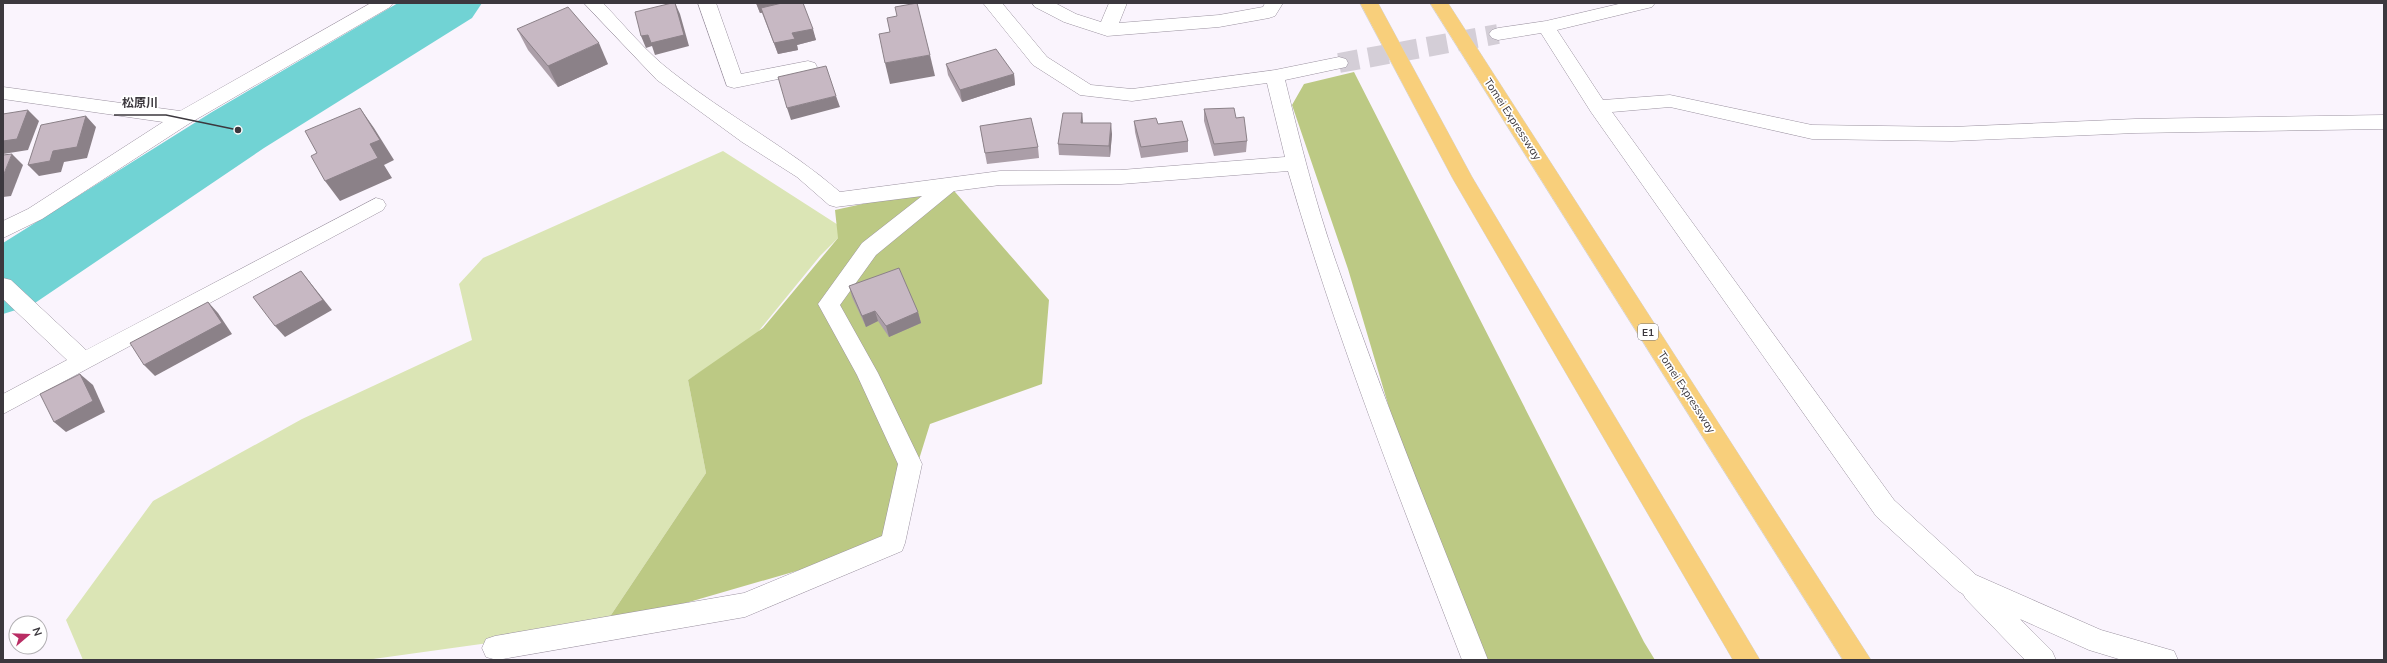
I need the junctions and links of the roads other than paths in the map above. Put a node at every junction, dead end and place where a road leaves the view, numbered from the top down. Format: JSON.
{"nodes":[{"id":1,"x":384,"y":3,"type":"edge"},
{"id":2,"x":593,"y":3,"type":"edge"},
{"id":3,"x":707,"y":3,"type":"edge"},
{"id":4,"x":992,"y":3,"type":"edge"},
{"id":5,"x":1041,"y":3,"type":"edge"},
{"id":6,"x":1118,"y":3,"type":"edge"},
{"id":7,"x":1274,"y":3,"type":"edge"},
{"id":8,"x":1369,"y":3,"type":"edge"},
{"id":9,"x":1439,"y":3,"type":"edge"},
{"id":10,"x":1646,"y":3,"type":"edge"},
{"id":11,"x":1546,"y":27,"type":"junction"},
{"id":12,"x":1107,"y":30,"type":"junction"},
{"id":13,"x":1498,"y":34,"type":"tunnel mouth"},
{"id":14,"x":1339,"y":63,"type":"tunnel mouth"},
{"id":15,"x":808,"y":67,"type":"dead end"},
{"id":16,"x":1275,"y":76,"type":"junction"},
{"id":17,"x":3,"y":93,"type":"edge"},
{"id":18,"x":1598,"y":107,"type":"junction"},
{"id":19,"x":183,"y":118,"type":"junction"},
{"id":20,"x":2384,"y":122,"type":"edge"},
{"id":21,"x":1296,"y":163,"type":"junction"},
{"id":22,"x":949,"y":185,"type":"junction"},
{"id":23,"x":376,"y":205,"type":"dead end"},
{"id":24,"x":3,"y":230,"type":"edge"},
{"id":25,"x":10,"y":292,"type":"edge"},
{"id":26,"x":84,"y":362,"type":"junction"},
{"id":27,"x":3,"y":405,"type":"edge"},
{"id":28,"x":1967,"y":583,"type":"junction"},
{"id":29,"x":495,"y":648,"type":"dead end"},
{"id":30,"x":1475,"y":660,"type":"edge"},
{"id":31,"x":1747,"y":660,"type":"edge"},
{"id":32,"x":1858,"y":660,"type":"edge"},
{"id":33,"x":2043,"y":660,"type":"edge"},
{"id":34,"x":2165,"y":660,"type":"edge"}],
"edges":[{"from":1,"to":19,"type":"street"},
{"from":2,"to":22,"type":"street"},
{"from":3,"to":15,"type":"street"},
{"from":4,"to":16,"type":"street"},
{"from":5,"to":12,"type":"street"},
{"from":6,"to":12,"type":"street"},
{"from":7,"to":12,"type":"street"},
{"from":8,"to":31,"type":"highway"},
{"from":9,"to":32,"type":"highway","name":"Tomei Expressway","number":"E1"},
{"from":10,"to":11,"type":"street"},
{"from":11,"to":13,"type":"street"},
{"from":11,"to":18,"type":"street"},
{"from":14,"to":16,"type":"street"},
{"from":16,"to":21,"type":"street"},
{"from":17,"to":19,"type":"street"},
{"from":18,"to":20,"type":"street"},
{"from":18,"to":28,"type":"street"},
{"from":19,"to":24,"type":"street"},
{"from":21,"to":22,"type":"street"},
{"from":21,"to":30,"type":"street"},
{"from":22,"to":29,"type":"street"},
{"from":23,"to":26,"type":"street"},
{"from":25,"to":26,"type":"street"},
{"from":26,"to":27,"type":"street"},
{"from":28,"to":33,"type":"street"},
{"from":28,"to":34,"type":"street"}]}
